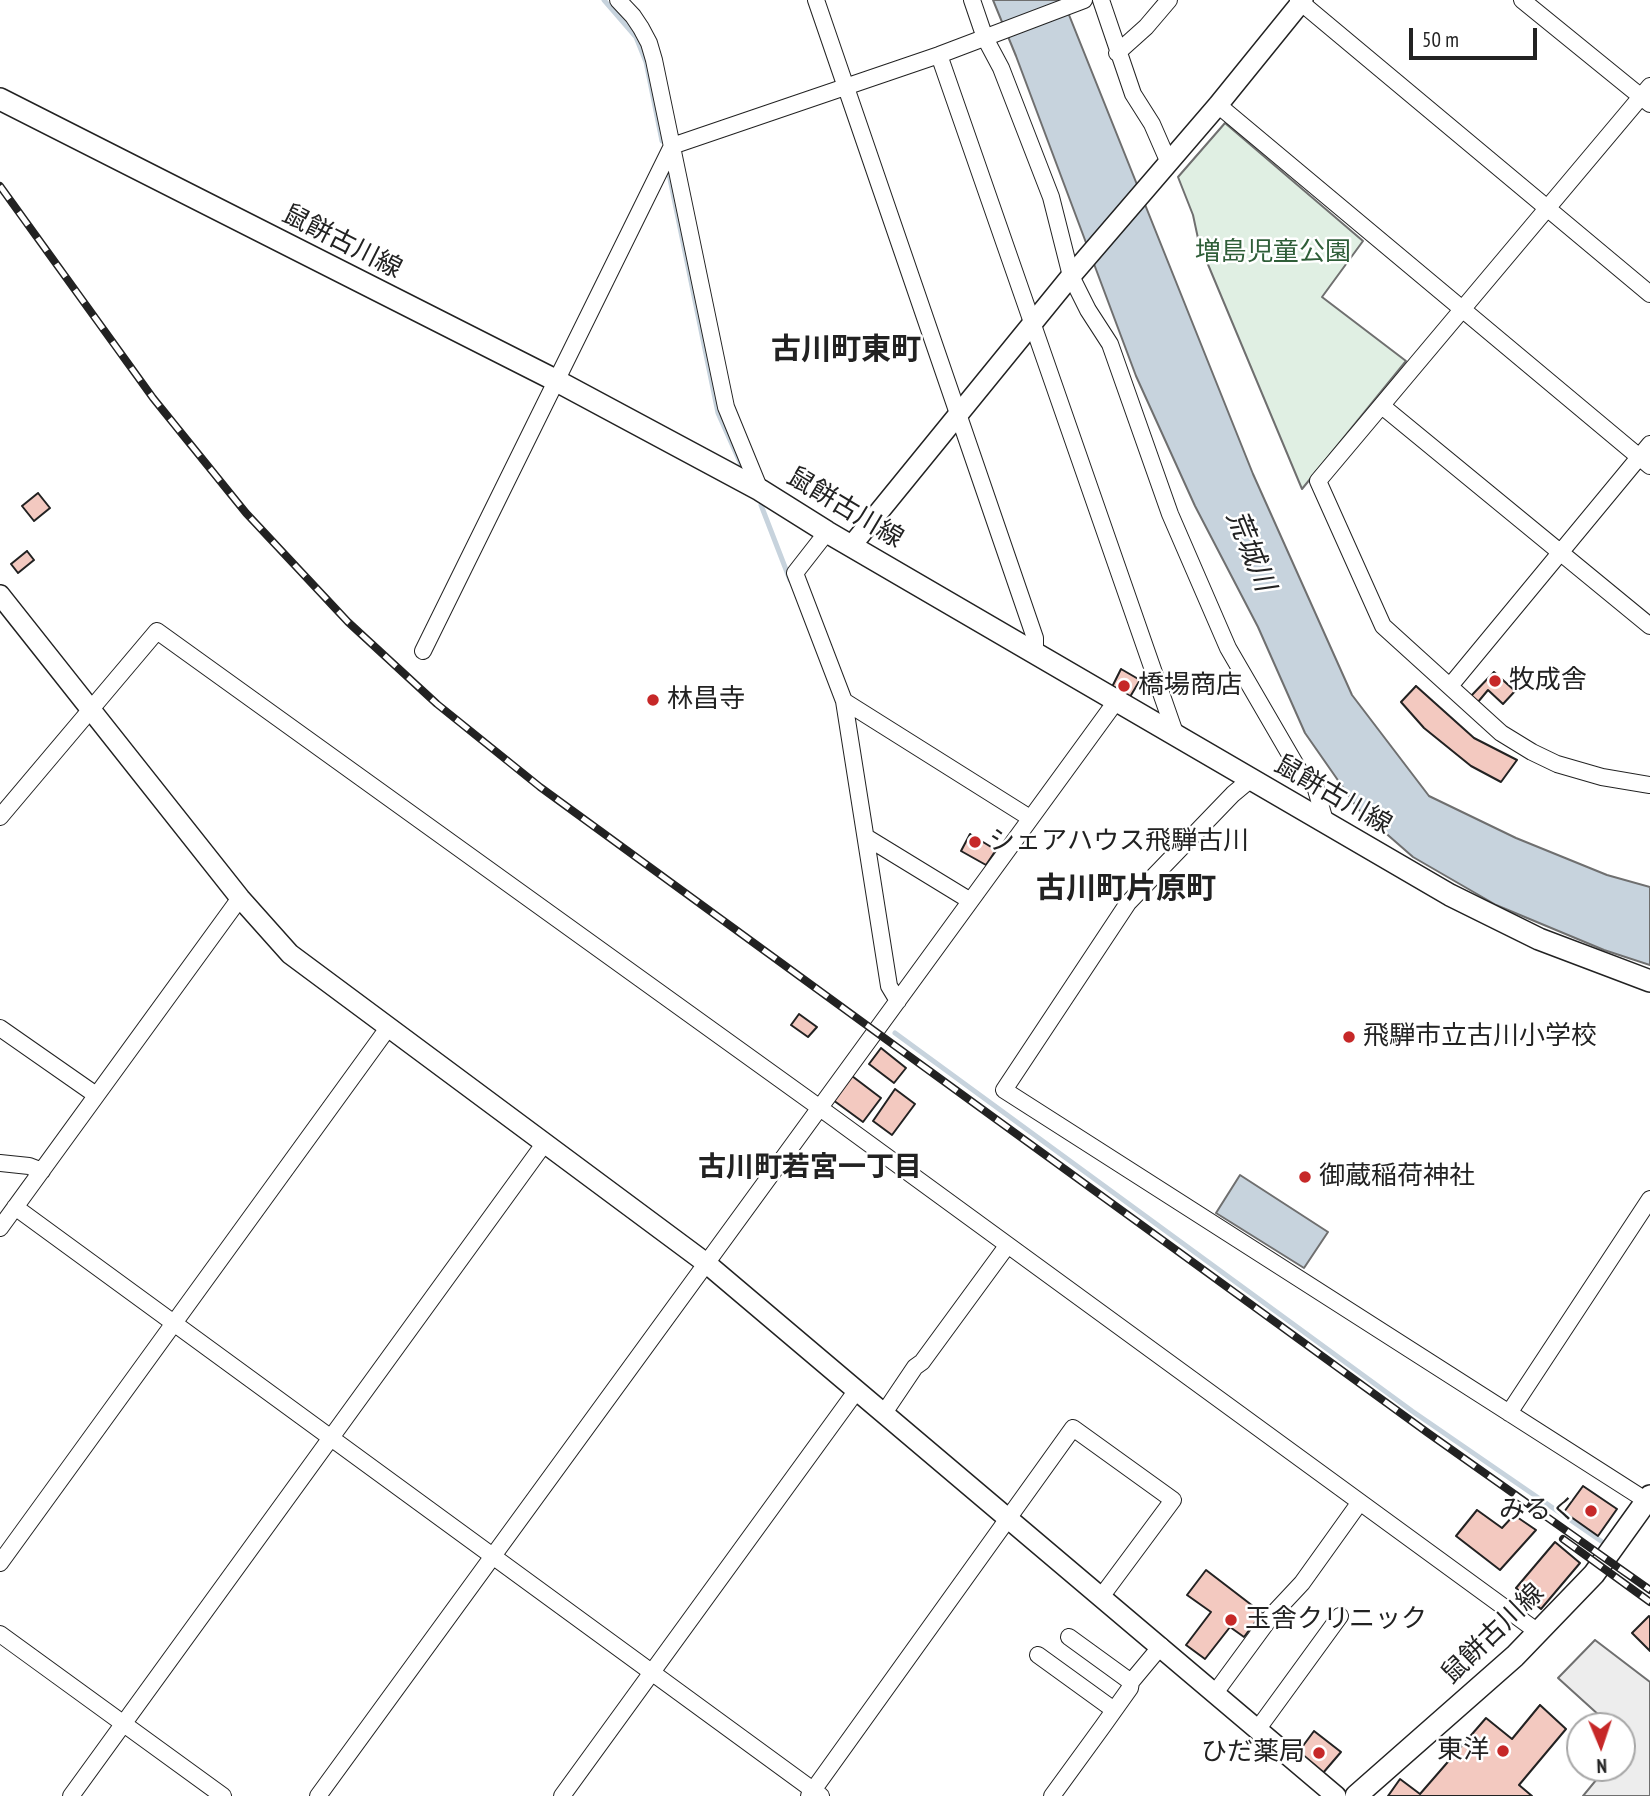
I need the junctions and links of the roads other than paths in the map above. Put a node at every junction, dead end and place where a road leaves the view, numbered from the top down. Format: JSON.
{"nodes":[{"id":1,"x":618,"y":0,"type":"edge"},
{"id":2,"x":816,"y":0,"type":"edge"},
{"id":3,"x":972,"y":0,"type":"edge"},
{"id":4,"x":1084,"y":0,"type":"edge"},
{"id":5,"x":1101,"y":0,"type":"edge"},
{"id":6,"x":1169,"y":0,"type":"edge"},
{"id":7,"x":1522,"y":0,"type":"edge"},
{"id":8,"x":1301,"y":1,"type":"edge"},
{"id":9,"x":985,"y":38,"type":"junction"},
{"id":10,"x":1117,"y":53,"type":"junction"},
{"id":11,"x":939,"y":55,"type":"junction"},
{"id":12,"x":846,"y":86,"type":"junction"},
{"id":13,"x":1647,"y":96,"type":"edge"},
{"id":14,"x":0,"y":99,"type":"edge"},
{"id":15,"x":1217,"y":105,"type":"junction"},
{"id":16,"x":672,"y":145,"type":"junction"},
{"id":17,"x":1169,"y":163,"type":"junction"},
{"id":18,"x":1548,"y":209,"type":"junction"},
{"id":19,"x":1075,"y":273,"type":"junction"},
{"id":20,"x":1650,"y":294,"type":"edge"},
{"id":21,"x":1463,"y":311,"type":"junction"},
{"id":22,"x":1033,"y":326,"type":"junction"},
{"id":23,"x":555,"y":380,"type":"junction"},
{"id":24,"x":1382,"y":406,"type":"junction"},
{"id":25,"x":959,"y":413,"type":"junction"},
{"id":26,"x":1650,"y":444,"type":"edge"},
{"id":27,"x":1645,"y":462,"type":"edge"},
{"id":28,"x":760,"y":490,"type":"junction"},
{"id":29,"x":827,"y":532,"type":"junction"},
{"id":30,"x":852,"y":545,"type":"junction"},
{"id":31,"x":1562,"y":553,"type":"junction"},
{"id":32,"x":0,"y":595,"type":"edge"},
{"id":33,"x":1650,"y":626,"type":"edge"},
{"id":34,"x":423,"y":651,"type":"dead end"},
{"id":35,"x":1035,"y":652,"type":"junction"},
{"id":36,"x":1450,"y":686,"type":"junction"},
{"id":37,"x":1116,"y":700,"type":"junction"},
{"id":38,"x":844,"y":701,"type":"junction"},
{"id":39,"x":91,"y":710,"type":"junction"},
{"id":40,"x":1175,"y":733,"type":"junction"},
{"id":41,"x":1251,"y":779,"type":"junction"},
{"id":42,"x":1650,"y":785,"type":"edge"},
{"id":43,"x":0,"y":817,"type":"edge"},
{"id":44,"x":1030,"y":818,"type":"junction"},
{"id":45,"x":1325,"y":821,"type":"junction"},
{"id":46,"x":866,"y":837,"type":"junction"},
{"id":47,"x":240,"y":898,"type":"junction"},
{"id":48,"x":970,"y":900,"type":"junction"},
{"id":49,"x":1650,"y":981,"type":"edge"},
{"id":50,"x":898,"y":1001,"type":"junction"},
{"id":51,"x":0,"y":1028,"type":"edge"},
{"id":52,"x":388,"y":1028,"type":"junction"},
{"id":53,"x":96,"y":1095,"type":"junction"},
{"id":54,"x":820,"y":1108,"type":"junction"},
{"id":55,"x":544,"y":1144,"type":"junction"},
{"id":56,"x":0,"y":1163,"type":"edge"},
{"id":57,"x":42,"y":1171,"type":"junction"},
{"id":58,"x":1650,"y":1199,"type":"edge"},
{"id":59,"x":15,"y":1208,"type":"junction"},
{"id":60,"x":0,"y":1228,"type":"edge"},
{"id":61,"x":1007,"y":1245,"type":"junction"},
{"id":62,"x":706,"y":1263,"type":"junction"},
{"id":63,"x":173,"y":1324,"type":"junction"},
{"id":64,"x":857,"y":1390,"type":"junction"},
{"id":65,"x":884,"y":1413,"type":"junction"},
{"id":66,"x":1509,"y":1413,"type":"junction"},
{"id":67,"x":332,"y":1440,"type":"junction"},
{"id":68,"x":1649,"y":1500,"type":"edge"},
{"id":69,"x":1360,"y":1502,"type":"junction"},
{"id":70,"x":1009,"y":1519,"type":"junction"},
{"id":71,"x":492,"y":1556,"type":"junction"},
{"id":72,"x":0,"y":1563,"type":"edge"},
{"id":73,"x":1101,"y":1597,"type":"junction"},
{"id":74,"x":1340,"y":1616,"type":"dead end"},
{"id":75,"x":1538,"y":1632,"type":"junction"},
{"id":76,"x":0,"y":1634,"type":"edge"},
{"id":77,"x":1069,"y":1637,"type":"dead end"},
{"id":78,"x":1161,"y":1646,"type":"junction"},
{"id":79,"x":1038,"y":1655,"type":"dead end"},
{"id":80,"x":653,"y":1674,"type":"junction"},
{"id":81,"x":1131,"y":1682,"type":"junction"},
{"id":82,"x":1215,"y":1693,"type":"junction"},
{"id":83,"x":1114,"y":1710,"type":"junction"},
{"id":84,"x":122,"y":1724,"type":"junction"},
{"id":85,"x":1257,"y":1730,"type":"junction"},
{"id":86,"x":814,"y":1794,"type":"edge"},
{"id":87,"x":71,"y":1796,"type":"edge"},
{"id":88,"x":223,"y":1796,"type":"edge"},
{"id":89,"x":317,"y":1796,"type":"edge"},
{"id":90,"x":562,"y":1796,"type":"edge"},
{"id":91,"x":1052,"y":1796,"type":"edge"},
{"id":92,"x":1336,"y":1796,"type":"edge"},
{"id":93,"x":1356,"y":1796,"type":"edge"}],
"edges":[{"from":1,"to":16,"type":"street"},
{"from":2,"to":12,"type":"street"},
{"from":3,"to":9,"type":"street"},
{"from":4,"to":9,"type":"street"},
{"from":5,"to":10,"type":"street"},
{"from":6,"to":10,"type":"street"},
{"from":7,"to":13,"type":"street"},
{"from":8,"to":15,"type":"street"},
{"from":8,"to":18,"type":"street"},
{"from":9,"to":11,"type":"street"},
{"from":9,"to":19,"type":"street"},
{"from":10,"to":17,"type":"street"},
{"from":11,"to":12,"type":"street"},
{"from":11,"to":22,"type":"street"},
{"from":12,"to":16,"type":"street"},
{"from":12,"to":25,"type":"street"},
{"from":13,"to":18,"type":"street"},
{"from":14,"to":23,"type":"main road","name":"鼠餅古川線"},
{"from":15,"to":17,"type":"street"},
{"from":15,"to":21,"type":"street"},
{"from":16,"to":23,"type":"street"},
{"from":16,"to":28,"type":"street"},
{"from":17,"to":19,"type":"street"},
{"from":18,"to":20,"type":"street"},
{"from":18,"to":21,"type":"street"},
{"from":19,"to":22,"type":"street"},
{"from":19,"to":45,"type":"street"},
{"from":21,"to":24,"type":"street"},
{"from":21,"to":27,"type":"street"},
{"from":22,"to":25,"type":"street"},
{"from":22,"to":40,"type":"street"},
{"from":23,"to":28,"type":"main road","name":"鼠餅古川線"},
{"from":23,"to":34,"type":"street"},
{"from":24,"to":31,"type":"street"},
{"from":24,"to":36,"type":"street"},
{"from":25,"to":30,"type":"street"},
{"from":25,"to":35,"type":"street"},
{"from":26,"to":27,"type":"street"},
{"from":27,"to":31,"type":"street"},
{"from":28,"to":29,"type":"main road","name":"鼠餅古川線"},
{"from":29,"to":30,"type":"main road","name":"鼠餅古川線"},
{"from":29,"to":38,"type":"street"},
{"from":30,"to":35,"type":"main road","name":"鼠餅古川線"},
{"from":31,"to":33,"type":"street"},
{"from":31,"to":36,"type":"street"},
{"from":32,"to":39,"type":"street"},
{"from":35,"to":37,"type":"main road","name":"鼠餅古川線"},
{"from":36,"to":42,"type":"street"},
{"from":37,"to":40,"type":"main road","name":"鼠餅古川線"},
{"from":37,"to":44,"type":"street"},
{"from":38,"to":44,"type":"street"},
{"from":38,"to":46,"type":"street"},
{"from":39,"to":43,"type":"street"},
{"from":39,"to":47,"type":"street"},
{"from":39,"to":54,"type":"street"},
{"from":40,"to":41,"type":"main road","name":"鼠餅古川線"},
{"from":41,"to":45,"type":"main road","name":"鼠餅古川線"},
{"from":41,"to":66,"type":"street"},
{"from":44,"to":48,"type":"street"},
{"from":45,"to":49,"type":"main road","name":"鼠餅古川線"},
{"from":46,"to":48,"type":"street"},
{"from":46,"to":50,"type":"street"},
{"from":47,"to":52,"type":"street"},
{"from":47,"to":53,"type":"street"},
{"from":48,"to":50,"type":"street"},
{"from":50,"to":54,"type":"street"},
{"from":51,"to":53,"type":"street"},
{"from":52,"to":55,"type":"street"},
{"from":52,"to":63,"type":"street"},
{"from":53,"to":57,"type":"street"},
{"from":54,"to":61,"type":"street"},
{"from":54,"to":62,"type":"street"},
{"from":55,"to":62,"type":"street"},
{"from":55,"to":67,"type":"street"},
{"from":56,"to":57,"type":"street"},
{"from":57,"to":59,"type":"street"},
{"from":58,"to":66,"type":"street"},
{"from":59,"to":60,"type":"street"},
{"from":59,"to":63,"type":"street"},
{"from":61,"to":65,"type":"street"},
{"from":61,"to":69,"type":"street"},
{"from":62,"to":64,"type":"street"},
{"from":62,"to":71,"type":"street"},
{"from":63,"to":67,"type":"street"},
{"from":63,"to":72,"type":"street"},
{"from":64,"to":65,"type":"street"},
{"from":64,"to":80,"type":"street"},
{"from":65,"to":70,"type":"street"},
{"from":66,"to":68,"type":"street"},
{"from":67,"to":71,"type":"street"},
{"from":67,"to":84,"type":"street"},
{"from":68,"to":75,"type":"main road","name":"鼠餅古川線"},
{"from":69,"to":75,"type":"street"},
{"from":69,"to":82,"type":"street"},
{"from":70,"to":73,"type":"street"},
{"from":70,"to":73,"type":"street"},
{"from":70,"to":86,"type":"street"},
{"from":71,"to":80,"type":"street"},
{"from":71,"to":89,"type":"street"},
{"from":73,"to":78,"type":"street"},
{"from":74,"to":85,"type":"street"},
{"from":75,"to":93,"type":"main road","name":"鼠餅古川線"},
{"from":76,"to":84,"type":"street"},
{"from":77,"to":81,"type":"street"},
{"from":78,"to":81,"type":"street"},
{"from":78,"to":82,"type":"street"},
{"from":79,"to":83,"type":"street"},
{"from":80,"to":86,"type":"street"},
{"from":80,"to":90,"type":"street"},
{"from":81,"to":83,"type":"street"},
{"from":82,"to":85,"type":"street"},
{"from":83,"to":91,"type":"street"},
{"from":84,"to":87,"type":"street"},
{"from":84,"to":88,"type":"street"},
{"from":85,"to":92,"type":"street"}]}
